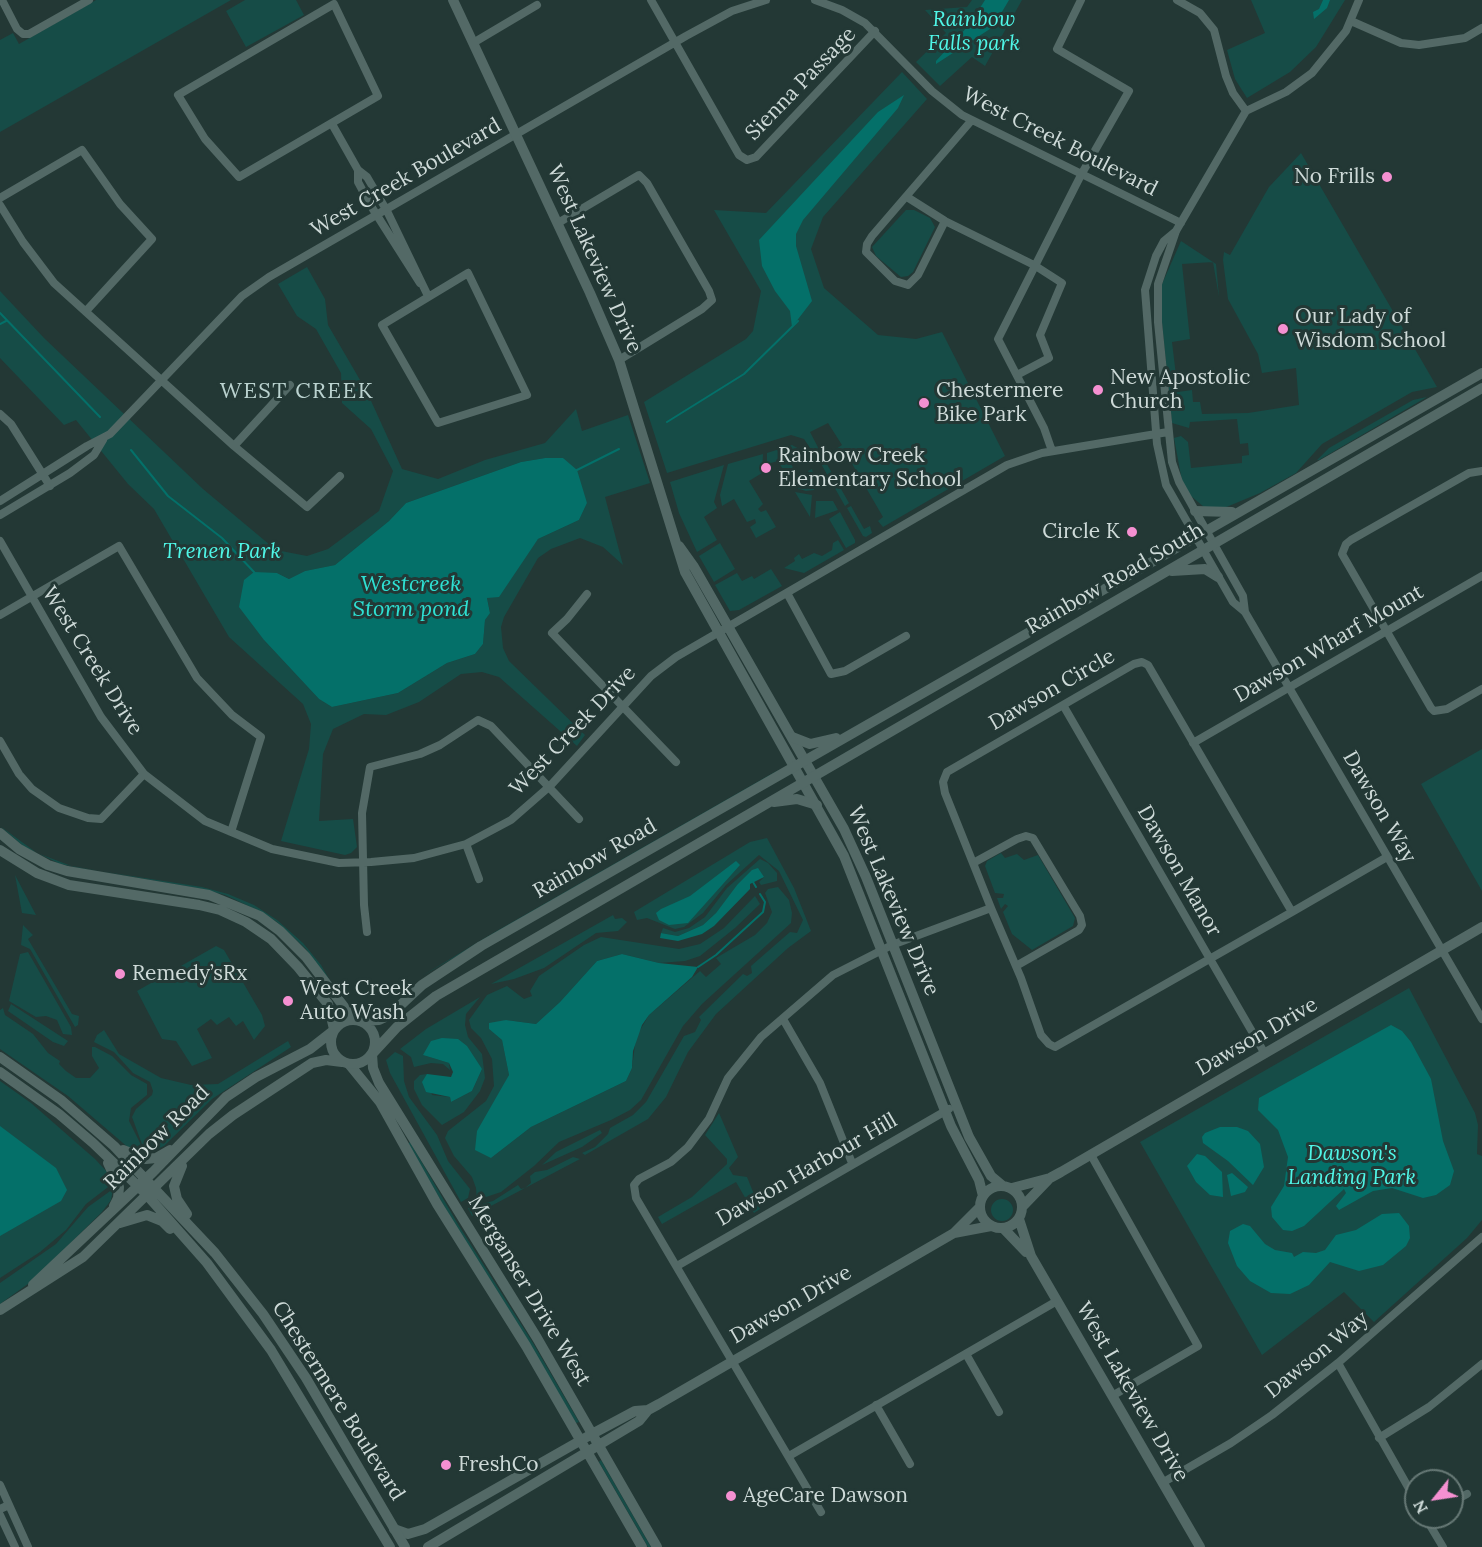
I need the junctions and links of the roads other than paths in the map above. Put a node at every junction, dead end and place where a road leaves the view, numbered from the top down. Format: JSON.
{"nodes":[{"id":1,"x":2,"y":0,"type":"edge"},
{"id":2,"x":89,"y":0,"type":"edge"},
{"id":3,"x":453,"y":0,"type":"edge"},
{"id":4,"x":651,"y":0,"type":"edge"},
{"id":5,"x":766,"y":0,"type":"edge"},
{"id":6,"x":815,"y":0,"type":"edge"},
{"id":7,"x":1081,"y":0,"type":"edge"},
{"id":8,"x":1177,"y":0,"type":"edge"},
{"id":9,"x":1359,"y":0,"type":"edge"},
{"id":10,"x":537,"y":5,"type":"dead end"},
{"id":11,"x":1351,"y":21,"type":"junction"},
{"id":12,"x":1482,"y":28,"type":"edge"},
{"id":13,"x":875,"y":31,"type":"junction"},
{"id":14,"x":473,"y":42,"type":"junction"},
{"id":15,"x":674,"y":42,"type":"junction"},
{"id":16,"x":1246,"y":111,"type":"junction"},
{"id":17,"x":971,"y":121,"type":"junction"},
{"id":18,"x":332,"y":124,"type":"junction"},
{"id":19,"x":517,"y":135,"type":"junction"},
{"id":20,"x":358,"y":170,"type":"junction"},
{"id":21,"x":1081,"y":175,"type":"junction"},
{"id":22,"x":907,"y":197,"type":"junction"},
{"id":23,"x":0,"y":198,"type":"edge"},
{"id":24,"x":0,"y":205,"type":"edge"},
{"id":25,"x":387,"y":210,"type":"junction"},
{"id":26,"x":377,"y":216,"type":"junction"},
{"id":27,"x":945,"y":221,"type":"junction"},
{"id":28,"x":1180,"y":222,"type":"junction"},
{"id":29,"x":558,"y":223,"type":"junction"},
{"id":30,"x":1176,"y":231,"type":"junction"},
{"id":31,"x":1034,"y":265,"type":"junction"},
{"id":32,"x":428,"y":296,"type":"junction"},
{"id":33,"x":87,"y":310,"type":"junction"},
{"id":34,"x":619,"y":360,"type":"junction"},
{"id":35,"x":1482,"y":373,"type":"edge"},
{"id":36,"x":1017,"y":375,"type":"junction"},
{"id":37,"x":163,"y":381,"type":"junction"},
{"id":38,"x":290,"y":385,"type":"dead end"},
{"id":39,"x":1482,"y":388,"type":"edge"},
{"id":40,"x":0,"y":414,"type":"edge"},
{"id":41,"x":1168,"y":432,"type":"junction"},
{"id":42,"x":1157,"y":434,"type":"junction"},
{"id":43,"x":103,"y":440,"type":"junction"},
{"id":44,"x":234,"y":446,"type":"junction"},
{"id":45,"x":1052,"y":451,"type":"junction"},
{"id":46,"x":1482,"y":471,"type":"edge"},
{"id":47,"x":44,"y":474,"type":"junction"},
{"id":48,"x":340,"y":477,"type":"dead end"},
{"id":49,"x":50,"y":486,"type":"junction"},
{"id":50,"x":0,"y":501,"type":"edge"},
{"id":51,"x":1195,"y":511,"type":"junction"},
{"id":52,"x":1238,"y":512,"type":"junction"},
{"id":53,"x":0,"y":515,"type":"edge"},
{"id":54,"x":1210,"y":538,"type":"junction"},
{"id":55,"x":0,"y":541,"type":"edge"},
{"id":56,"x":1199,"y":544,"type":"junction"},
{"id":57,"x":1166,"y":572,"type":"junction"},
{"id":58,"x":1482,"y":576,"type":"edge"},
{"id":59,"x":1218,"y":577,"type":"junction"},
{"id":60,"x":788,"y":592,"type":"junction"},
{"id":61,"x":586,"y":594,"type":"dead end"},
{"id":62,"x":30,"y":597,"type":"junction"},
{"id":63,"x":1245,"y":612,"type":"junction"},
{"id":64,"x":0,"y":615,"type":"edge"},
{"id":65,"x":723,"y":630,"type":"junction"},
{"id":66,"x":1385,"y":632,"type":"junction"},
{"id":67,"x":906,"y":636,"type":"dead end"},
{"id":68,"x":1289,"y":687,"type":"junction"},
{"id":69,"x":1482,"y":689,"type":"edge"},
{"id":70,"x":1063,"y":705,"type":"junction"},
{"id":71,"x":622,"y":707,"type":"junction"},
{"id":72,"x":854,"y":733,"type":"junction"},
{"id":73,"x":792,"y":736,"type":"junction"},
{"id":74,"x":0,"y":741,"type":"edge"},
{"id":75,"x":1193,"y":743,"type":"junction"},
{"id":76,"x":806,"y":761,"type":"junction"},
{"id":77,"x":676,"y":762,"type":"dead end"},
{"id":78,"x":794,"y":767,"type":"junction"},
{"id":79,"x":144,"y":774,"type":"junction"},
{"id":80,"x":814,"y":776,"type":"junction"},
{"id":81,"x":803,"y":782,"type":"junction"},
{"id":82,"x":550,"y":786,"type":"junction"},
{"id":83,"x":768,"y":802,"type":"junction"},
{"id":84,"x":817,"y":805,"type":"junction"},
{"id":85,"x":579,"y":819,"type":"dead end"},
{"id":86,"x":231,"y":832,"type":"junction"},
{"id":87,"x":0,"y":833,"type":"edge"},
{"id":88,"x":466,"y":844,"type":"junction"},
{"id":89,"x":19,"y":849,"type":"junction"},
{"id":90,"x":0,"y":850,"type":"edge"},
{"id":91,"x":1387,"y":857,"type":"junction"},
{"id":92,"x":12,"y":859,"type":"junction"},
{"id":93,"x":975,"y":862,"type":"junction"},
{"id":94,"x":362,"y":863,"type":"junction"},
{"id":95,"x":479,"y":879,"type":"dead end"},
{"id":96,"x":137,"y":883,"type":"junction"},
{"id":97,"x":135,"y":895,"type":"junction"},
{"id":98,"x":991,"y":908,"type":"junction"},
{"id":99,"x":238,"y":911,"type":"junction"},
{"id":100,"x":1292,"y":912,"type":"junction"},
{"id":101,"x":1482,"y":927,"type":"edge"},
{"id":102,"x":367,"y":932,"type":"dead end"},
{"id":103,"x":887,"y":947,"type":"junction"},
{"id":104,"x":1441,"y":951,"type":"junction"},
{"id":105,"x":1210,"y":960,"type":"junction"},
{"id":106,"x":1016,"y":966,"type":"junction"},
{"id":107,"x":783,"y":1019,"type":"junction"},
{"id":108,"x":355,"y":1020,"type":"junction"},
{"id":109,"x":1482,"y":1020,"type":"edge"},
{"id":110,"x":334,"y":1030,"type":"junction"},
{"id":111,"x":372,"y":1054,"type":"junction"},
{"id":112,"x":1265,"y":1054,"type":"junction"},
{"id":113,"x":0,"y":1057,"type":"edge"},
{"id":114,"x":346,"y":1063,"type":"junction"},
{"id":115,"x":0,"y":1072,"type":"edge"},
{"id":116,"x":950,"y":1108,"type":"junction"},
{"id":117,"x":195,"y":1130,"type":"junction"},
{"id":118,"x":93,"y":1143,"type":"junction"},
{"id":119,"x":114,"y":1146,"type":"junction"},
{"id":120,"x":1091,"y":1155,"type":"junction"},
{"id":121,"x":186,"y":1158,"type":"junction"},
{"id":122,"x":852,"y":1163,"type":"junction"},
{"id":123,"x":1050,"y":1178,"type":"junction"},
{"id":124,"x":146,"y":1186,"type":"junction"},
{"id":125,"x":1008,"y":1187,"type":"junction"},
{"id":126,"x":981,"y":1201,"type":"junction"},
{"id":127,"x":1023,"y":1206,"type":"junction"},
{"id":128,"x":111,"y":1211,"type":"junction"},
{"id":129,"x":1019,"y":1219,"type":"junction"},
{"id":130,"x":114,"y":1226,"type":"junction"},
{"id":131,"x":991,"y":1226,"type":"junction"},
{"id":132,"x":1004,"y":1228,"type":"junction"},
{"id":133,"x":954,"y":1233,"type":"junction"},
{"id":134,"x":1482,"y":1237,"type":"edge"},
{"id":135,"x":215,"y":1253,"type":"junction"},
{"id":136,"x":1030,"y":1256,"type":"junction"},
{"id":137,"x":207,"y":1263,"type":"junction"},
{"id":138,"x":677,"y":1266,"type":"junction"},
{"id":139,"x":23,"y":1294,"type":"junction"},
{"id":140,"x":1057,"y":1301,"type":"junction"},
{"id":141,"x":0,"y":1310,"type":"edge"},
{"id":142,"x":966,"y":1354,"type":"junction"},
{"id":143,"x":732,"y":1361,"type":"junction"},
{"id":144,"x":1338,"y":1363,"type":"junction"},
{"id":145,"x":1482,"y":1364,"type":"edge"},
{"id":146,"x":1112,"y":1396,"type":"junction"},
{"id":147,"x":876,"y":1406,"type":"junction"},
{"id":148,"x":648,"y":1410,"type":"junction"},
{"id":149,"x":999,"y":1412,"type":"dead end"},
{"id":150,"x":592,"y":1434,"type":"junction"},
{"id":151,"x":1379,"y":1438,"type":"junction"},
{"id":152,"x":581,"y":1440,"type":"junction"},
{"id":153,"x":599,"y":1446,"type":"junction"},
{"id":154,"x":588,"y":1452,"type":"junction"},
{"id":155,"x":789,"y":1456,"type":"junction"},
{"id":156,"x":910,"y":1464,"type":"dead end"},
{"id":157,"x":515,"y":1478,"type":"junction"},
{"id":158,"x":1404,"y":1481,"type":"edge"},
{"id":159,"x":1162,"y":1483,"type":"junction"},
{"id":160,"x":0,"y":1485,"type":"edge"},
{"id":161,"x":523,"y":1491,"type":"junction"},
{"id":162,"x":1467,"y":1494,"type":"dead end"},
{"id":163,"x":1464,"y":1496,"type":"edge"},
{"id":164,"x":9,"y":1505,"type":"junction"},
{"id":165,"x":0,"y":1509,"type":"edge"},
{"id":166,"x":821,"y":1512,"type":"dead end"},
{"id":167,"x":0,"y":1515,"type":"edge"},
{"id":168,"x":394,"y":1529,"type":"junction"},
{"id":169,"x":1432,"y":1529,"type":"edge"},
{"id":170,"x":15,"y":1547,"type":"edge"},
{"id":171,"x":28,"y":1547,"type":"edge"},
{"id":172,"x":390,"y":1547,"type":"edge"},
{"id":173,"x":405,"y":1547,"type":"edge"},
{"id":174,"x":428,"y":1547,"type":"edge"},
{"id":175,"x":642,"y":1547,"type":"edge"},
{"id":176,"x":657,"y":1547,"type":"edge"},
{"id":177,"x":1200,"y":1547,"type":"edge"},
{"id":178,"x":1443,"y":1547,"type":"edge"}],
"edges":[{"from":1,"to":2,"type":"street"},
{"from":3,"to":14,"type":"street","name":"West Lakeview Drive"},
{"from":4,"to":15,"type":"street"},
{"from":5,"to":15,"type":"street","name":"West Creek Boulevard"},
{"from":6,"to":13,"type":"street","name":"West Creek Boulevard"},
{"from":7,"to":21,"type":"street"},
{"from":8,"to":16,"type":"street"},
{"from":9,"to":11,"type":"street"},
{"from":10,"to":14,"type":"street"},
{"from":11,"to":12,"type":"street"},
{"from":11,"to":16,"type":"street"},
{"from":13,"to":15,"type":"street","name":"Sienna Passage"},
{"from":13,"to":17,"type":"street","name":"West Creek Boulevard"},
{"from":14,"to":19,"type":"street","name":"West Lakeview Drive"},
{"from":15,"to":19,"type":"street","name":"West Creek Boulevard"},
{"from":16,"to":28,"type":"street"},
{"from":17,"to":21,"type":"street","name":"West Creek Boulevard"},
{"from":17,"to":22,"type":"street"},
{"from":18,"to":18,"type":"street"},
{"from":18,"to":20,"type":"street"},
{"from":19,"to":25,"type":"street","name":"West Creek Boulevard"},
{"from":19,"to":29,"type":"street","name":"West Lakeview Drive"},
{"from":20,"to":25,"type":"street"},
{"from":20,"to":26,"type":"street"},
{"from":21,"to":28,"type":"street","name":"West Creek Boulevard"},
{"from":21,"to":31,"type":"street"},
{"from":22,"to":27,"type":"street"},
{"from":22,"to":27,"type":"street"},
{"from":23,"to":33,"type":"street"},
{"from":24,"to":33,"type":"street"},
{"from":25,"to":26,"type":"street","name":"West Creek Boulevard"},
{"from":25,"to":32,"type":"street"},
{"from":26,"to":32,"type":"street"},
{"from":26,"to":37,"type":"street","name":"West Creek Boulevard"},
{"from":27,"to":31,"type":"street"},
{"from":28,"to":30,"type":"street"},
{"from":29,"to":34,"type":"street","name":"West Lakeview Drive"},
{"from":29,"to":34,"type":"street"},
{"from":30,"to":41,"type":"street","name":"Dawson Way"},
{"from":30,"to":42,"type":"street","name":"Dawson Way"},
{"from":31,"to":36,"type":"street"},
{"from":31,"to":36,"type":"street"},
{"from":32,"to":32,"type":"street"},
{"from":33,"to":37,"type":"street"},
{"from":34,"to":65,"type":"street","name":"West Lakeview Drive"},
{"from":35,"to":52,"type":"street","name":"Rainbow Road South"},
{"from":36,"to":45,"type":"street"},
{"from":37,"to":43,"type":"street","name":"West Creek Boulevard"},
{"from":37,"to":44,"type":"street"},
{"from":38,"to":44,"type":"street"},
{"from":39,"to":54,"type":"street","name":"Rainbow Road South"},
{"from":40,"to":47,"type":"street"},
{"from":41,"to":42,"type":"street","name":"West Creek Drive"},
{"from":41,"to":51,"type":"street","name":"Dawson Way"},
{"from":42,"to":45,"type":"street","name":"West Creek Drive"},
{"from":42,"to":56,"type":"street","name":"Dawson Way"},
{"from":43,"to":47,"type":"street","name":"West Creek Boulevard"},
{"from":43,"to":49,"type":"street","name":"West Creek Boulevard"},
{"from":44,"to":48,"type":"street"},
{"from":45,"to":60,"type":"street","name":"West Creek Drive"},
{"from":46,"to":66,"type":"street"},
{"from":47,"to":49,"type":"street"},
{"from":47,"to":50,"type":"street","name":"West Creek Boulevard"},
{"from":49,"to":53,"type":"street","name":"West Creek Boulevard"},
{"from":51,"to":52,"type":"street"},
{"from":51,"to":54,"type":"street","name":"Dawson Way"},
{"from":52,"to":54,"type":"street","name":"Rainbow Road South"},
{"from":54,"to":56,"type":"street","name":"Rainbow Road South"},
{"from":54,"to":56,"type":"street","name":"Rainbow Road South"},
{"from":54,"to":63,"type":"street","name":"Dawson Way"},
{"from":55,"to":62,"type":"street","name":"West Creek Drive"},
{"from":56,"to":57,"type":"street","name":"Rainbow Road South"},
{"from":56,"to":59,"type":"street","name":"Dawson Way"},
{"from":56,"to":72,"type":"street","name":"Rainbow Road South"},
{"from":57,"to":59,"type":"street"},
{"from":57,"to":80,"type":"street","name":"Rainbow Road South"},
{"from":58,"to":66,"type":"street","name":"Dawson Wharf Mount"},
{"from":59,"to":63,"type":"street","name":"Dawson Way"},
{"from":60,"to":65,"type":"street","name":"West Creek Drive"},
{"from":60,"to":67,"type":"street"},
{"from":61,"to":71,"type":"street"},
{"from":62,"to":64,"type":"street"},
{"from":62,"to":79,"type":"street","name":"West Creek Drive"},
{"from":62,"to":86,"type":"street"},
{"from":63,"to":68,"type":"street","name":"Dawson Way"},
{"from":65,"to":71,"type":"street","name":"West Creek Drive"},
{"from":65,"to":73,"type":"street","name":"West Lakeview Drive"},
{"from":65,"to":78,"type":"street","name":"West Lakeview Drive"},
{"from":66,"to":68,"type":"street","name":"Dawson Wharf Mount"},
{"from":66,"to":69,"type":"street"},
{"from":68,"to":75,"type":"street","name":"Dawson Wharf Mount"},
{"from":68,"to":91,"type":"street","name":"Dawson Way"},
{"from":70,"to":75,"type":"street","name":"Dawson Circle"},
{"from":70,"to":93,"type":"street","name":"Dawson Circle"},
{"from":70,"to":105,"type":"street","name":"Dawson Manor"},
{"from":71,"to":77,"type":"street"},
{"from":71,"to":82,"type":"street","name":"West Creek Drive"},
{"from":72,"to":73,"type":"street"},
{"from":72,"to":76,"type":"street","name":"Rainbow Road"},
{"from":73,"to":76,"type":"street","name":"West Lakeview Drive"},
{"from":74,"to":79,"type":"street"},
{"from":75,"to":100,"type":"street","name":"Dawson Circle"},
{"from":76,"to":78,"type":"street","name":"Rainbow Road"},
{"from":76,"to":80,"type":"street","name":"West Lakeview Drive"},
{"from":78,"to":81,"type":"street","name":"West Lakeview Drive"},
{"from":78,"to":108,"type":"street","name":"Rainbow Road"},
{"from":79,"to":86,"type":"street","name":"West Creek Drive"},
{"from":80,"to":81,"type":"street","name":"Rainbow Road South"},
{"from":80,"to":103,"type":"street","name":"West Lakeview Drive"},
{"from":81,"to":83,"type":"street","name":"Rainbow Road South"},
{"from":81,"to":84,"type":"street","name":"West Lakeview Drive"},
{"from":82,"to":85,"type":"street"},
{"from":82,"to":88,"type":"street","name":"West Creek Drive"},
{"from":82,"to":94,"type":"street"},
{"from":83,"to":84,"type":"street"},
{"from":83,"to":111,"type":"street","name":"Rainbow Road"},
{"from":84,"to":103,"type":"street","name":"West Lakeview Drive"},
{"from":86,"to":94,"type":"street","name":"West Creek Drive"},
{"from":87,"to":89,"type":"street"},
{"from":88,"to":94,"type":"street","name":"West Creek Drive"},
{"from":88,"to":95,"type":"street"},
{"from":89,"to":92,"type":"street"},
{"from":89,"to":96,"type":"street"},
{"from":90,"to":92,"type":"street"},
{"from":91,"to":100,"type":"street","name":"Dawson Circle"},
{"from":91,"to":104,"type":"street","name":"Dawson Way"},
{"from":92,"to":97,"type":"street"},
{"from":93,"to":98,"type":"street","name":"Dawson Circle"},
{"from":93,"to":106,"type":"street"},
{"from":94,"to":102,"type":"street"},
{"from":96,"to":97,"type":"street"},
{"from":96,"to":99,"type":"street"},
{"from":97,"to":99,"type":"street"},
{"from":98,"to":103,"type":"street"},
{"from":98,"to":106,"type":"street","name":"Dawson Circle"},
{"from":99,"to":108,"type":"street"},
{"from":99,"to":110,"type":"street"},
{"from":100,"to":105,"type":"street","name":"Dawson Circle"},
{"from":101,"to":104,"type":"street","name":"Dawson Drive"},
{"from":103,"to":107,"type":"street"},
{"from":103,"to":116,"type":"street","name":"West Lakeview Drive"},
{"from":104,"to":109,"type":"street","name":"Dawson Way"},
{"from":104,"to":112,"type":"street","name":"Dawson Drive"},
{"from":105,"to":106,"type":"street","name":"Dawson Circle"},
{"from":105,"to":112,"type":"street","name":"Dawson Manor"},
{"from":107,"to":122,"type":"street"},
{"from":107,"to":138,"type":"street"},
{"from":108,"to":110,"type":"street"},
{"from":108,"to":111,"type":"street"},
{"from":110,"to":114,"type":"street"},
{"from":110,"to":117,"type":"street","name":"Rainbow Road"},
{"from":111,"to":114,"type":"street"},
{"from":111,"to":150,"type":"street","name":"Merganser Drive West"},
{"from":112,"to":120,"type":"street","name":"Dawson Drive"},
{"from":113,"to":119,"type":"street","name":"Chestermere Boulevard"},
{"from":114,"to":121,"type":"street","name":"Rainbow Road"},
{"from":114,"to":152,"type":"street","name":"Merganser Drive West"},
{"from":115,"to":118,"type":"street","name":"Chestermere Boulevard"},
{"from":116,"to":122,"type":"street","name":"Dawson Harbour Hill"},
{"from":116,"to":125,"type":"street","name":"West Lakeview Drive"},
{"from":116,"to":126,"type":"street","name":"West Lakeview Drive"},
{"from":117,"to":119,"type":"street"},
{"from":117,"to":124,"type":"street","name":"Rainbow Road"},
{"from":118,"to":124,"type":"street","name":"Chestermere Boulevard"},
{"from":118,"to":128,"type":"street"},
{"from":119,"to":124,"type":"street","name":"Chestermere Boulevard"},
{"from":120,"to":123,"type":"street","name":"Dawson Drive"},
{"from":120,"to":146,"type":"street"},
{"from":121,"to":124,"type":"street","name":"Rainbow Road"},
{"from":121,"to":135,"type":"street"},
{"from":122,"to":138,"type":"street","name":"Dawson Harbour Hill"},
{"from":123,"to":125,"type":"street","name":"Dawson Drive"},
{"from":123,"to":127,"type":"street","name":"Dawson Drive"},
{"from":124,"to":128,"type":"street","name":"Rainbow Road"},
{"from":124,"to":130,"type":"street","name":"Rainbow Road"},
{"from":124,"to":135,"type":"street","name":"Chestermere Boulevard"},
{"from":124,"to":137,"type":"street","name":"Chestermere Boulevard"},
{"from":125,"to":126,"type":"street"},
{"from":125,"to":127,"type":"street"},
{"from":126,"to":131,"type":"street"},
{"from":126,"to":133,"type":"street","name":"Dawson Drive"},
{"from":127,"to":129,"type":"street"},
{"from":128,"to":139,"type":"street","name":"Rainbow Road"},
{"from":129,"to":132,"type":"street"},
{"from":129,"to":136,"type":"street","name":"West Lakeview Drive"},
{"from":130,"to":137,"type":"street"},
{"from":130,"to":139,"type":"street","name":"Rainbow Road"},
{"from":131,"to":132,"type":"street"},
{"from":131,"to":133,"type":"street","name":"Dawson Drive"},
{"from":132,"to":136,"type":"street","name":"West Lakeview Drive"},
{"from":133,"to":143,"type":"street","name":"Dawson Drive"},
{"from":134,"to":144,"type":"street","name":"Dawson Way"},
{"from":135,"to":168,"type":"street","name":"Chestermere Boulevard"},
{"from":136,"to":140,"type":"street","name":"West Lakeview Drive"},
{"from":137,"to":172,"type":"street","name":"Chestermere Boulevard"},
{"from":138,"to":143,"type":"street"},
{"from":139,"to":141,"type":"street","name":"Rainbow Road"},
{"from":140,"to":142,"type":"street"},
{"from":140,"to":146,"type":"street","name":"West Lakeview Drive"},
{"from":142,"to":147,"type":"street"},
{"from":142,"to":149,"type":"street"},
{"from":143,"to":148,"type":"street","name":"Dawson Drive"},
{"from":143,"to":155,"type":"street"},
{"from":144,"to":151,"type":"street"},
{"from":144,"to":159,"type":"street","name":"Dawson Way"},
{"from":145,"to":151,"type":"street"},
{"from":146,"to":159,"type":"street","name":"West Lakeview Drive"},
{"from":147,"to":155,"type":"street"},
{"from":147,"to":156,"type":"street"},
{"from":148,"to":150,"type":"street","name":"Dawson Drive"},
{"from":148,"to":153,"type":"street","name":"Dawson Drive"},
{"from":150,"to":152,"type":"street","name":"Dawson Drive"},
{"from":150,"to":153,"type":"street","name":"Merganser Drive West"},
{"from":151,"to":158,"type":"street"},
{"from":152,"to":154,"type":"street","name":"Merganser Drive West"},
{"from":152,"to":157,"type":"street","name":"Dawson Drive"},
{"from":153,"to":154,"type":"street","name":"Dawson Drive"},
{"from":153,"to":176,"type":"street","name":"Merganser Drive West"},
{"from":154,"to":161,"type":"street","name":"Dawson Drive"},
{"from":154,"to":175,"type":"street","name":"Merganser Drive West"},
{"from":155,"to":166,"type":"street"},
{"from":157,"to":161,"type":"street"},
{"from":157,"to":168,"type":"street","name":"Dawson Drive"},
{"from":159,"to":177,"type":"street","name":"West Lakeview Drive"},
{"from":160,"to":164,"type":"street"},
{"from":161,"to":174,"type":"street","name":"Dawson Drive"},
{"from":162,"to":163,"type":"street"},
{"from":164,"to":165,"type":"street"},
{"from":164,"to":171,"type":"street"},
{"from":167,"to":170,"type":"street"},
{"from":168,"to":173,"type":"street","name":"Chestermere Boulevard"},
{"from":169,"to":178,"type":"street"}]}
